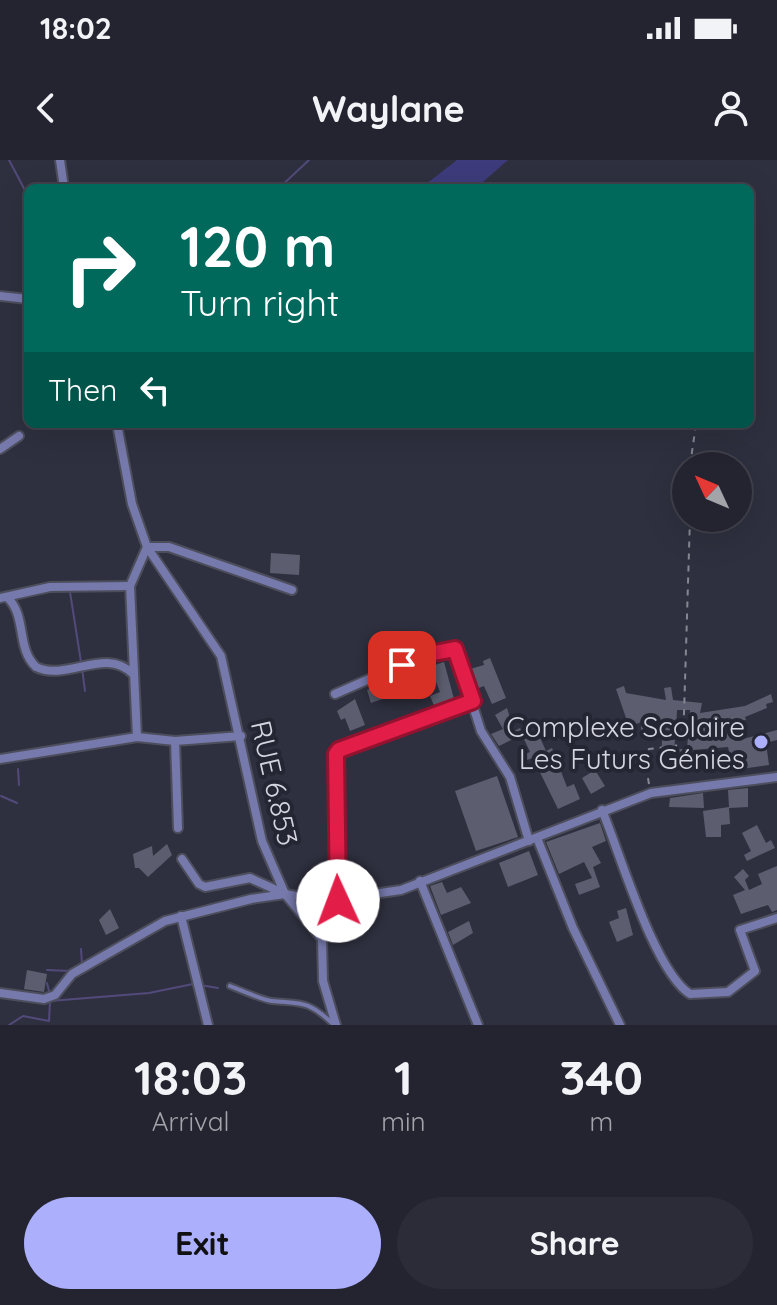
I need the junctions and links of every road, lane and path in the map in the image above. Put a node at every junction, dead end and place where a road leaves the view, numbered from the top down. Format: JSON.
{"nodes":[{"id":1,"x":61,"y":161,"type":"edge"},
{"id":2,"x":64,"y":184,"type":"edge"},
{"id":3,"x":0,"y":296,"type":"edge"},
{"id":4,"x":24,"y":299,"type":"edge"},
{"id":5,"x":118,"y":428,"type":"edge"},
{"id":6,"x":695,"y":428,"type":"edge"},
{"id":7,"x":19,"y":436,"type":"dead end"},
{"id":8,"x":0,"y":449,"type":"edge"},
{"id":9,"x":692,"y":452,"type":"edge"},
{"id":10,"x":690,"y":532,"type":"edge"},
{"id":11,"x":147,"y":547,"type":"junction"},
{"id":12,"x":130,"y":586,"type":"junction"},
{"id":13,"x":292,"y":590,"type":"dead end"},
{"id":14,"x":4,"y":598,"type":"edge"},
{"id":15,"x":133,"y":674,"type":"junction"},
{"id":16,"x":335,"y":694,"type":"dead end"},
{"id":17,"x":473,"y":701,"type":"junction"},
{"id":18,"x":241,"y":736,"type":"junction"},
{"id":19,"x":137,"y":737,"type":"junction"},
{"id":20,"x":175,"y":741,"type":"junction"},
{"id":21,"x":0,"y":759,"type":"edge"},
{"id":22,"x":777,"y":777,"type":"edge"},
{"id":23,"x":651,"y":793,"type":"junction"},
{"id":24,"x":602,"y":810,"type":"junction"},
{"id":25,"x":178,"y":828,"type":"dead end"},
{"id":26,"x":533,"y":840,"type":"junction"},
{"id":27,"x":182,"y":859,"type":"dead end"},
{"id":28,"x":420,"y":881,"type":"junction"},
{"id":29,"x":285,"y":894,"type":"junction"},
{"id":30,"x":338,"y":901,"type":"junction"},
{"id":31,"x":181,"y":916,"type":"junction"},
{"id":32,"x":777,"y":918,"type":"edge"},
{"id":33,"x":230,"y":986,"type":"dead end"},
{"id":34,"x":0,"y":993,"type":"edge"},
{"id":35,"x":208,"y":1025,"type":"edge"},
{"id":36,"x":335,"y":1025,"type":"edge"},
{"id":37,"x":478,"y":1025,"type":"edge"},
{"id":38,"x":620,"y":1025,"type":"edge"}],
"edges":[{"from":1,"to":2,"type":"street"},
{"from":3,"to":4,"type":"street"},
{"from":5,"to":11,"type":"street","name":"RUE 6.853"},
{"from":6,"to":9,"type":"path"},
{"from":7,"to":8,"type":"street"},
{"from":10,"to":23,"type":"path"},
{"from":11,"to":12,"type":"street"},
{"from":11,"to":13,"type":"street"},
{"from":11,"to":18,"type":"street","name":"RUE 6.853"},
{"from":12,"to":14,"type":"street"},
{"from":12,"to":15,"type":"street"},
{"from":14,"to":15,"type":"street"},
{"from":15,"to":19,"type":"street"},
{"from":16,"to":17,"type":"street"},
{"from":17,"to":26,"type":"street"},
{"from":17,"to":30,"type":"street"},
{"from":18,"to":20,"type":"street"},
{"from":18,"to":29,"type":"street","name":"RUE 6.853"},
{"from":19,"to":20,"type":"street"},
{"from":19,"to":21,"type":"street"},
{"from":20,"to":25,"type":"street"},
{"from":22,"to":23,"type":"street"},
{"from":23,"to":24,"type":"street"},
{"from":24,"to":26,"type":"street"},
{"from":24,"to":32,"type":"street"},
{"from":26,"to":28,"type":"street"},
{"from":26,"to":38,"type":"street"},
{"from":27,"to":29,"type":"street"},
{"from":28,"to":30,"type":"street"},
{"from":28,"to":37,"type":"street"},
{"from":29,"to":30,"type":"street"},
{"from":29,"to":31,"type":"street"},
{"from":29,"to":36,"type":"street","name":"RUE 6.853"},
{"from":31,"to":34,"type":"street"},
{"from":31,"to":35,"type":"street"},
{"from":33,"to":36,"type":"lane"}]}
